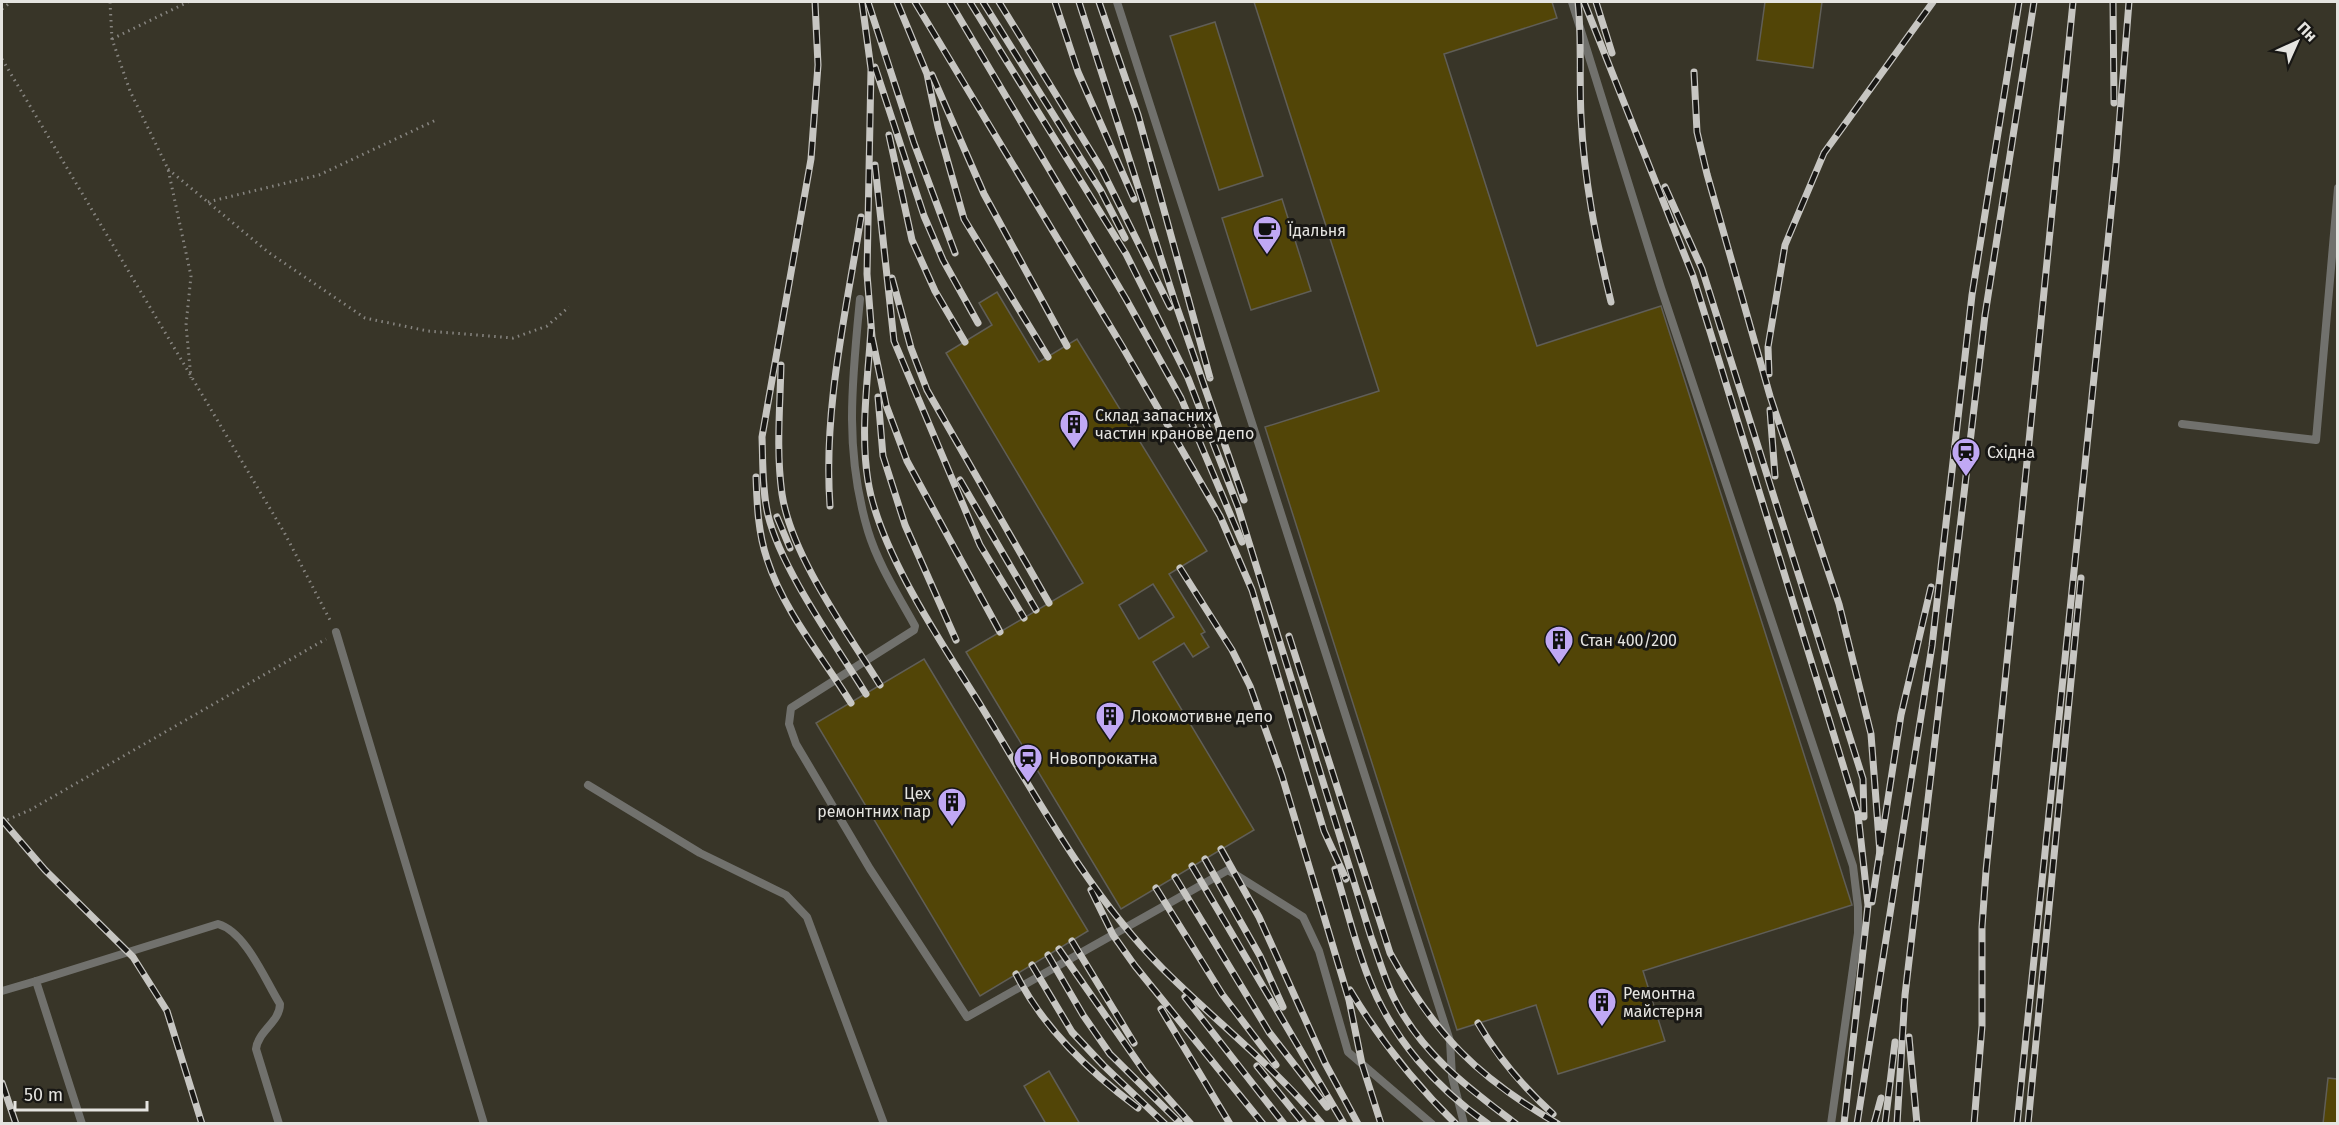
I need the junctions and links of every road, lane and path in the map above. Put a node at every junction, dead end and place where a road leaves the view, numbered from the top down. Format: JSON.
{"nodes":[{"id":1,"x":11,"y":2,"type":"edge"},
{"id":2,"x":110,"y":2,"type":"edge"},
{"id":3,"x":188,"y":2,"type":"edge"},
{"id":4,"x":1117,"y":2,"type":"edge"},
{"id":5,"x":1572,"y":2,"type":"edge"},
{"id":6,"x":2,"y":9,"type":"edge"},
{"id":7,"x":112,"y":39,"type":"junction"},
{"id":8,"x":2,"y":59,"type":"edge"},
{"id":9,"x":436,"y":120,"type":"dead end"},
{"id":10,"x":168,"y":169,"type":"junction"},
{"id":11,"x":2337,"y":188,"type":"edge"},
{"id":12,"x":208,"y":202,"type":"junction"},
{"id":13,"x":861,"y":299,"type":"dead end"},
{"id":14,"x":569,"y":307,"type":"dead end"},
{"id":15,"x":191,"y":379,"type":"junction"},
{"id":16,"x":2182,"y":424,"type":"dead end"},
{"id":17,"x":336,"y":632,"type":"junction"},
{"id":18,"x":588,"y":785,"type":"dead end"},
{"id":19,"x":2,"y":822,"type":"edge"},
{"id":20,"x":36,"y":981,"type":"junction"},
{"id":21,"x":2,"y":991,"type":"edge"},
{"id":22,"x":82,"y":1124,"type":"edge"},
{"id":23,"x":279,"y":1124,"type":"edge"},
{"id":24,"x":484,"y":1124,"type":"edge"},
{"id":25,"x":884,"y":1124,"type":"edge"},
{"id":26,"x":1432,"y":1124,"type":"edge"},
{"id":27,"x":1464,"y":1124,"type":"edge"},
{"id":28,"x":1831,"y":1124,"type":"edge"}],
"edges":[{"from":1,"to":6,"type":"path"},
{"from":2,"to":7,"type":"path"},
{"from":3,"to":7,"type":"path"},
{"from":4,"to":27,"type":"lane"},
{"from":5,"to":28,"type":"lane"},
{"from":7,"to":10,"type":"path"},
{"from":8,"to":15,"type":"path"},
{"from":9,"to":12,"type":"path"},
{"from":10,"to":12,"type":"path"},
{"from":10,"to":15,"type":"path"},
{"from":11,"to":16,"type":"lane"},
{"from":12,"to":14,"type":"path"},
{"from":13,"to":26,"type":"lane"},
{"from":15,"to":17,"type":"path"},
{"from":17,"to":19,"type":"path"},
{"from":17,"to":24,"type":"lane"},
{"from":18,"to":25,"type":"lane"},
{"from":20,"to":21,"type":"lane"},
{"from":20,"to":22,"type":"lane"},
{"from":20,"to":23,"type":"lane"}]}
